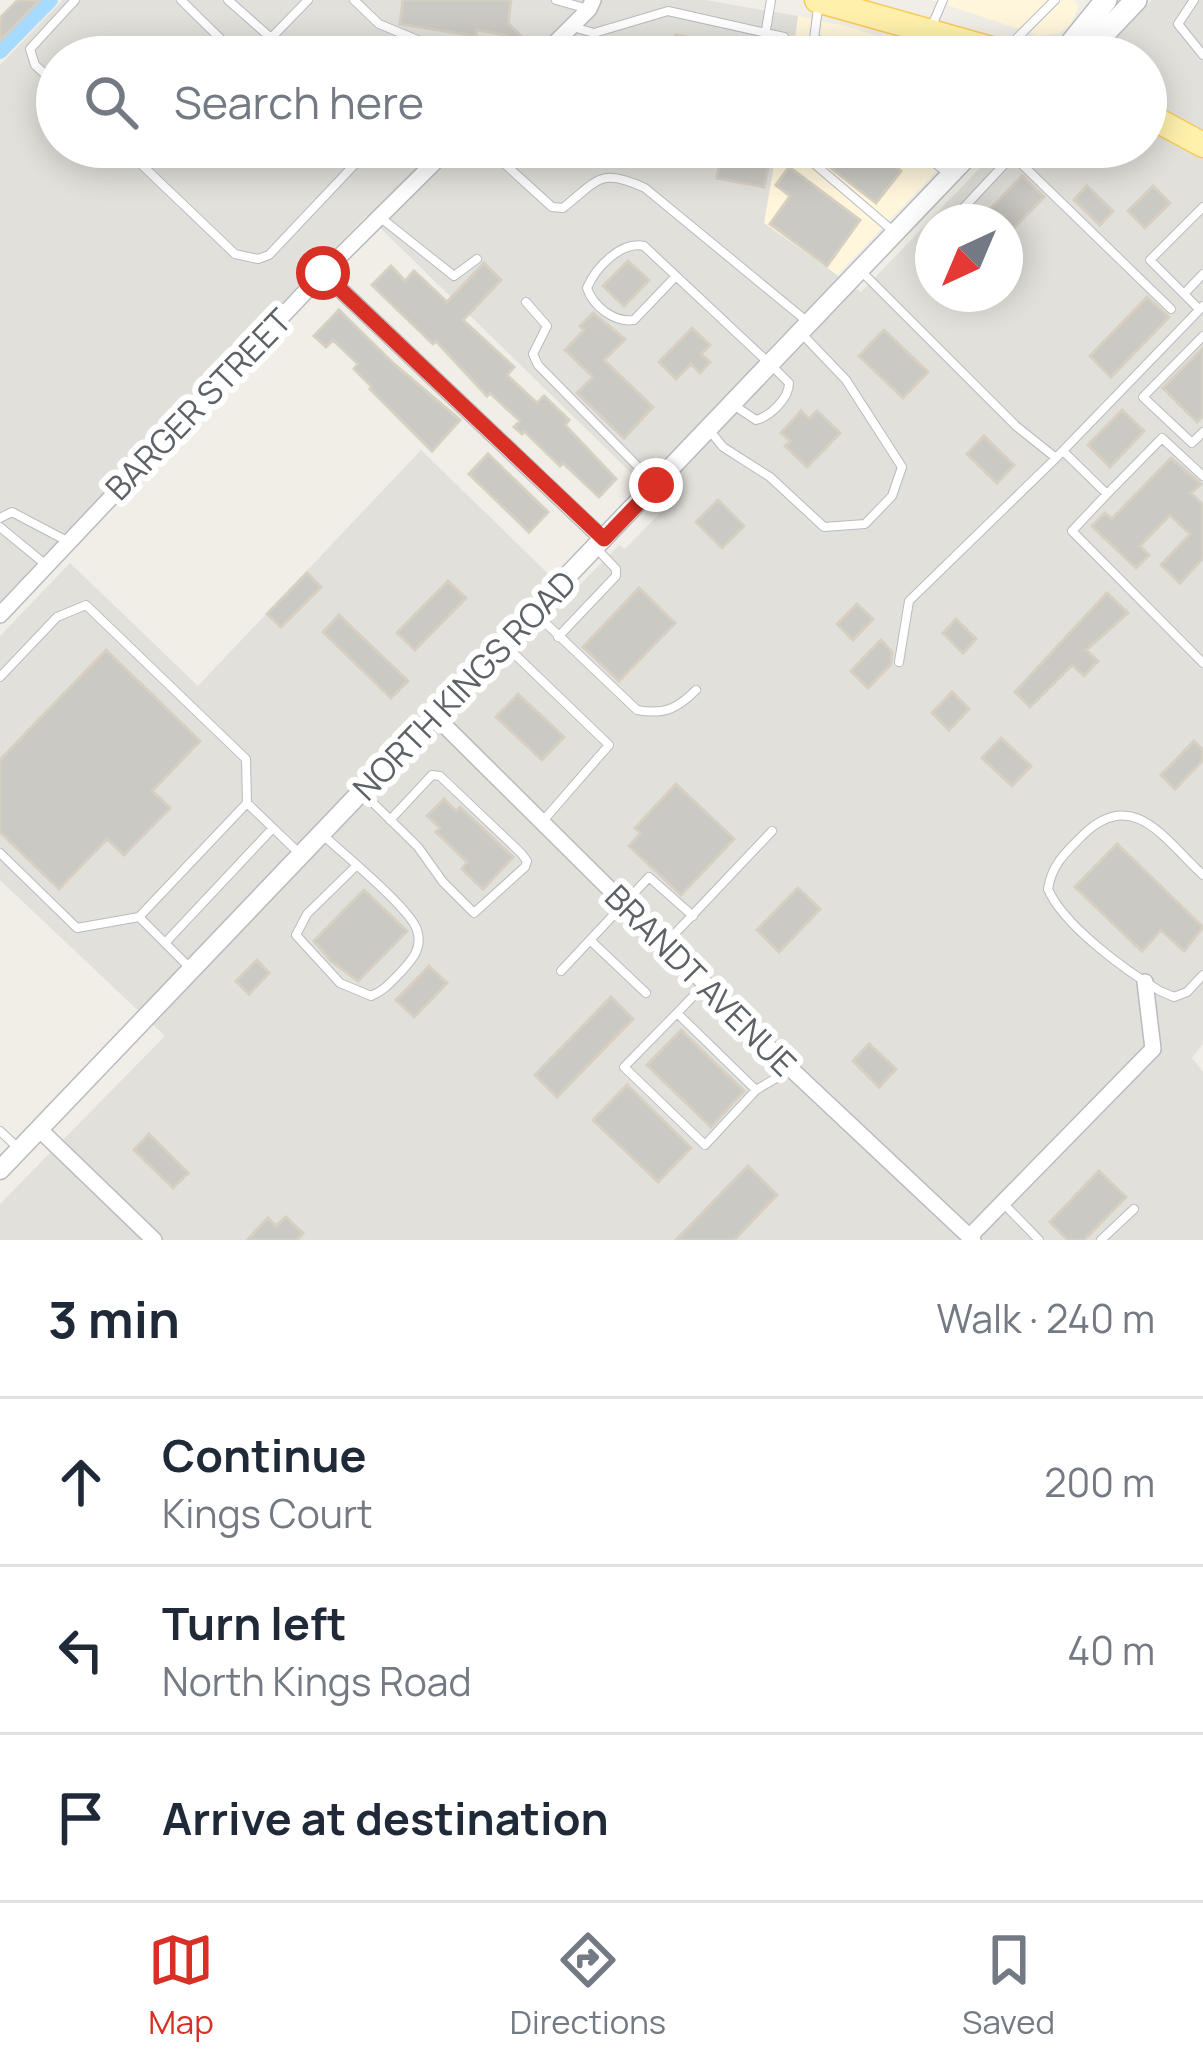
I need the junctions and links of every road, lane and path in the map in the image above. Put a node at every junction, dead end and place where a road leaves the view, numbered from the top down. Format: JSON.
{"nodes":[{"id":1,"x":75,"y":0,"type":"edge"},
{"id":2,"x":181,"y":0,"type":"edge"},
{"id":3,"x":228,"y":0,"type":"edge"},
{"id":4,"x":308,"y":0,"type":"edge"},
{"id":5,"x":354,"y":0,"type":"edge"},
{"id":6,"x":556,"y":0,"type":"edge"},
{"id":7,"x":771,"y":0,"type":"edge"},
{"id":8,"x":943,"y":0,"type":"edge"},
{"id":9,"x":1136,"y":0,"type":"edge"},
{"id":10,"x":1194,"y":0,"type":"edge"},
{"id":11,"x":826,"y":1,"type":"edge"},
{"id":12,"x":1052,"y":1,"type":"edge"},
{"id":13,"x":1100,"y":2,"type":"edge"},
{"id":14,"x":591,"y":4,"type":"edge"},
{"id":15,"x":669,"y":6,"type":"edge"},
{"id":16,"x":572,"y":26,"type":"junction"},
{"id":17,"x":930,"y":29,"type":"junction"},
{"id":18,"x":766,"y":30,"type":"junction"},
{"id":19,"x":42,"y":36,"type":"edge"},
{"id":20,"x":218,"y":36,"type":"edge"},
{"id":21,"x":270,"y":36,"type":"edge"},
{"id":22,"x":274,"y":36,"type":"edge"},
{"id":23,"x":408,"y":36,"type":"edge"},
{"id":24,"x":562,"y":36,"type":"edge"},
{"id":25,"x":781,"y":36,"type":"edge"},
{"id":26,"x":815,"y":36,"type":"edge"},
{"id":27,"x":953,"y":36,"type":"edge"},
{"id":28,"x":1026,"y":36,"type":"edge"},
{"id":29,"x":1075,"y":36,"type":"edge"},
{"id":30,"x":1102,"y":36,"type":"edge"},
{"id":31,"x":1203,"y":55,"type":"edge"},
{"id":32,"x":1167,"y":126,"type":"edge"},
{"id":33,"x":1203,"y":146,"type":"edge"},
{"id":34,"x":145,"y":168,"type":"edge"},
{"id":35,"x":351,"y":168,"type":"edge"},
{"id":36,"x":429,"y":168,"type":"edge"},
{"id":37,"x":509,"y":168,"type":"edge"},
{"id":38,"x":819,"y":168,"type":"edge"},
{"id":39,"x":941,"y":168,"type":"edge"},
{"id":40,"x":957,"y":168,"type":"edge"},
{"id":41,"x":1001,"y":168,"type":"edge"},
{"id":42,"x":1026,"y":168,"type":"edge"},
{"id":43,"x":950,"y":175,"type":"junction"},
{"id":44,"x":967,"y":204,"type":"edge"},
{"id":45,"x":1203,"y":207,"type":"edge"},
{"id":46,"x":380,"y":217,"type":"junction"},
{"id":47,"x":896,"y":233,"type":"junction"},
{"id":48,"x":478,"y":259,"type":"dead end"},
{"id":49,"x":861,"y":270,"type":"junction"},
{"id":50,"x":323,"y":273,"type":"junction"},
{"id":51,"x":1203,"y":274,"type":"edge"},
{"id":52,"x":676,"y":276,"type":"junction"},
{"id":53,"x":1184,"y":294,"type":"junction"},
{"id":54,"x":526,"y":302,"type":"dead end"},
{"id":55,"x":1201,"y":307,"type":"edge"},
{"id":56,"x":1171,"y":309,"type":"dead end"},
{"id":57,"x":806,"y":328,"type":"junction"},
{"id":58,"x":1203,"y":336,"type":"edge"},
{"id":59,"x":770,"y":365,"type":"junction"},
{"id":60,"x":733,"y":404,"type":"junction"},
{"id":61,"x":709,"y":430,"type":"junction"},
{"id":62,"x":1203,"y":432,"type":"edge"},
{"id":63,"x":1059,"y":454,"type":"junction"},
{"id":64,"x":1203,"y":476,"type":"edge"},
{"id":65,"x":656,"y":485,"type":"junction"},
{"id":66,"x":1107,"y":494,"type":"junction"},
{"id":67,"x":0,"y":518,"type":"edge"},
{"id":68,"x":0,"y":527,"type":"edge"},
{"id":69,"x":68,"y":542,"type":"junction"},
{"id":70,"x":600,"y":543,"type":"junction"},
{"id":71,"x":46,"y":565,"type":"junction"},
{"id":72,"x":4,"y":602,"type":"edge"},
{"id":73,"x":533,"y":612,"type":"junction"},
{"id":74,"x":558,"y":637,"type":"junction"},
{"id":75,"x":503,"y":643,"type":"junction"},
{"id":76,"x":899,"y":662,"type":"dead end"},
{"id":77,"x":1203,"y":663,"type":"edge"},
{"id":78,"x":0,"y":677,"type":"edge"},
{"id":79,"x":696,"y":690,"type":"dead end"},
{"id":80,"x":434,"y":715,"type":"junction"},
{"id":81,"x":361,"y":791,"type":"junction"},
{"id":82,"x":247,"y":803,"type":"junction"},
{"id":83,"x":390,"y":820,"type":"junction"},
{"id":84,"x":542,"y":822,"type":"junction"},
{"id":85,"x":273,"y":827,"type":"junction"},
{"id":86,"x":772,"y":831,"type":"dead end"},
{"id":87,"x":321,"y":832,"type":"junction"},
{"id":88,"x":0,"y":853,"type":"edge"},
{"id":89,"x":300,"y":854,"type":"junction"},
{"id":90,"x":356,"y":866,"type":"junction"},
{"id":91,"x":1203,"y":875,"type":"edge"},
{"id":92,"x":624,"y":903,"type":"junction"},
{"id":93,"x":139,"y":916,"type":"junction"},
{"id":94,"x":693,"y":916,"type":"junction"},
{"id":95,"x":590,"y":940,"type":"junction"},
{"id":96,"x":165,"y":943,"type":"junction"},
{"id":97,"x":665,"y":944,"type":"junction"},
{"id":98,"x":191,"y":969,"type":"junction"},
{"id":99,"x":561,"y":971,"type":"dead end"},
{"id":100,"x":1203,"y":975,"type":"edge"},
{"id":101,"x":1145,"y":982,"type":"junction"},
{"id":102,"x":705,"y":984,"type":"junction"},
{"id":103,"x":646,"y":993,"type":"dead end"},
{"id":104,"x":677,"y":1013,"type":"junction"},
{"id":105,"x":791,"y":1069,"type":"junction"},
{"id":106,"x":756,"y":1090,"type":"junction"},
{"id":107,"x":39,"y":1129,"type":"junction"},
{"id":108,"x":0,"y":1131,"type":"edge"},
{"id":109,"x":20,"y":1150,"type":"junction"},
{"id":110,"x":0,"y":1170,"type":"edge"},
{"id":111,"x":1003,"y":1203,"type":"junction"},
{"id":112,"x":1134,"y":1209,"type":"dead end"},
{"id":113,"x":972,"y":1238,"type":"edge"},
{"id":114,"x":154,"y":1240,"type":"edge"},
{"id":115,"x":1040,"y":1240,"type":"edge"},
{"id":116,"x":1101,"y":1240,"type":"edge"}],
"edges":[{"from":1,"to":19,"type":"lane"},
{"from":2,"to":20,"type":"lane"},
{"from":3,"to":21,"type":"lane"},
{"from":4,"to":22,"type":"lane"},
{"from":5,"to":23,"type":"lane"},
{"from":6,"to":14,"type":"lane"},
{"from":7,"to":18,"type":"lane"},
{"from":8,"to":17,"type":"lane"},
{"from":9,"to":30,"type":"main road"},
{"from":10,"to":31,"type":"lane"},
{"from":11,"to":17,"type":"main road"},
{"from":11,"to":26,"type":"lane"},
{"from":12,"to":28,"type":"lane"},
{"from":13,"to":29,"type":"main road"},
{"from":14,"to":16,"type":"street"},
{"from":15,"to":16,"type":"lane"},
{"from":15,"to":18,"type":"lane"},
{"from":16,"to":24,"type":"street"},
{"from":17,"to":27,"type":"main road"},
{"from":18,"to":25,"type":"lane"},
{"from":32,"to":33,"type":"main road"},
{"from":34,"to":35,"type":"lane"},
{"from":36,"to":46,"type":"street","name":"BARGER STREET"},
{"from":37,"to":57,"type":"lane"},
{"from":38,"to":47,"type":"lane"},
{"from":39,"to":43,"type":"lane"},
{"from":40,"to":43,"type":"street","name":"NORTH KINGS ROAD"},
{"from":41,"to":44,"type":"lane"},
{"from":42,"to":56,"type":"lane"},
{"from":43,"to":47,"type":"street","name":"NORTH KINGS ROAD"},
{"from":45,"to":53,"type":"lane"},
{"from":46,"to":48,"type":"lane"},
{"from":46,"to":50,"type":"street","name":"BARGER STREET"},
{"from":47,"to":49,"type":"street","name":"NORTH KINGS ROAD"},
{"from":49,"to":57,"type":"street","name":"NORTH KINGS ROAD"},
{"from":49,"to":63,"type":"lane"},
{"from":50,"to":69,"type":"street","name":"BARGER STREET"},
{"from":50,"to":70,"type":"street"},
{"from":51,"to":53,"type":"lane"},
{"from":52,"to":52,"type":"lane"},
{"from":52,"to":59,"type":"lane"},
{"from":53,"to":55,"type":"lane"},
{"from":54,"to":65,"type":"lane"},
{"from":55,"to":63,"type":"lane"},
{"from":57,"to":59,"type":"street","name":"NORTH KINGS ROAD"},
{"from":57,"to":61,"type":"lane"},
{"from":58,"to":62,"type":"lane"},
{"from":59,"to":60,"type":"street","name":"NORTH KINGS ROAD"},
{"from":59,"to":60,"type":"lane"},
{"from":60,"to":61,"type":"street","name":"NORTH KINGS ROAD"},
{"from":61,"to":65,"type":"street","name":"NORTH KINGS ROAD"},
{"from":63,"to":66,"type":"lane"},
{"from":63,"to":76,"type":"lane"},
{"from":64,"to":66,"type":"lane"},
{"from":65,"to":70,"type":"street","name":"NORTH KINGS ROAD"},
{"from":66,"to":77,"type":"lane"},
{"from":67,"to":69,"type":"lane"},
{"from":68,"to":71,"type":"lane"},
{"from":69,"to":71,"type":"street","name":"BARGER STREET"},
{"from":70,"to":73,"type":"street","name":"NORTH KINGS ROAD"},
{"from":70,"to":74,"type":"lane"},
{"from":71,"to":72,"type":"street","name":"BARGER STREET"},
{"from":73,"to":74,"type":"lane"},
{"from":73,"to":75,"type":"street","name":"NORTH KINGS ROAD"},
{"from":74,"to":79,"type":"lane"},
{"from":75,"to":80,"type":"street","name":"NORTH KINGS ROAD"},
{"from":75,"to":84,"type":"lane"},
{"from":78,"to":82,"type":"lane"},
{"from":80,"to":81,"type":"street","name":"NORTH KINGS ROAD"},
{"from":80,"to":84,"type":"street","name":"BRANDT AVENUE"},
{"from":81,"to":83,"type":"lane"},
{"from":81,"to":87,"type":"street","name":"NORTH KINGS ROAD"},
{"from":82,"to":85,"type":"lane"},
{"from":82,"to":93,"type":"lane"},
{"from":83,"to":83,"type":"lane"},
{"from":84,"to":92,"type":"street","name":"BRANDT AVENUE"},
{"from":85,"to":89,"type":"lane"},
{"from":85,"to":96,"type":"lane"},
{"from":86,"to":94,"type":"lane"},
{"from":87,"to":89,"type":"street","name":"NORTH KINGS ROAD"},
{"from":87,"to":90,"type":"lane"},
{"from":88,"to":93,"type":"lane"},
{"from":89,"to":98,"type":"street","name":"NORTH KINGS ROAD"},
{"from":90,"to":90,"type":"lane"},
{"from":91,"to":101,"type":"lane"},
{"from":92,"to":94,"type":"lane"},
{"from":92,"to":95,"type":"lane"},
{"from":92,"to":97,"type":"street","name":"BRANDT AVENUE"},
{"from":93,"to":96,"type":"lane"},
{"from":94,"to":97,"type":"lane"},
{"from":95,"to":99,"type":"lane"},
{"from":95,"to":103,"type":"lane"},
{"from":96,"to":98,"type":"lane"},
{"from":97,"to":102,"type":"street","name":"BRANDT AVENUE"},
{"from":98,"to":107,"type":"street","name":"NORTH KINGS ROAD"},
{"from":100,"to":101,"type":"lane"},
{"from":101,"to":111,"type":"street"},
{"from":102,"to":104,"type":"lane"},
{"from":102,"to":105,"type":"street","name":"BRANDT AVENUE"},
{"from":104,"to":106,"type":"lane"},
{"from":104,"to":106,"type":"lane"},
{"from":105,"to":106,"type":"lane"},
{"from":105,"to":113,"type":"street","name":"BRANDT AVENUE"},
{"from":107,"to":109,"type":"street","name":"NORTH KINGS ROAD"},
{"from":107,"to":114,"type":"street"},
{"from":108,"to":109,"type":"lane"},
{"from":109,"to":110,"type":"street","name":"NORTH KINGS ROAD"},
{"from":111,"to":113,"type":"street"},
{"from":111,"to":115,"type":"lane"},
{"from":112,"to":116,"type":"lane"}]}
